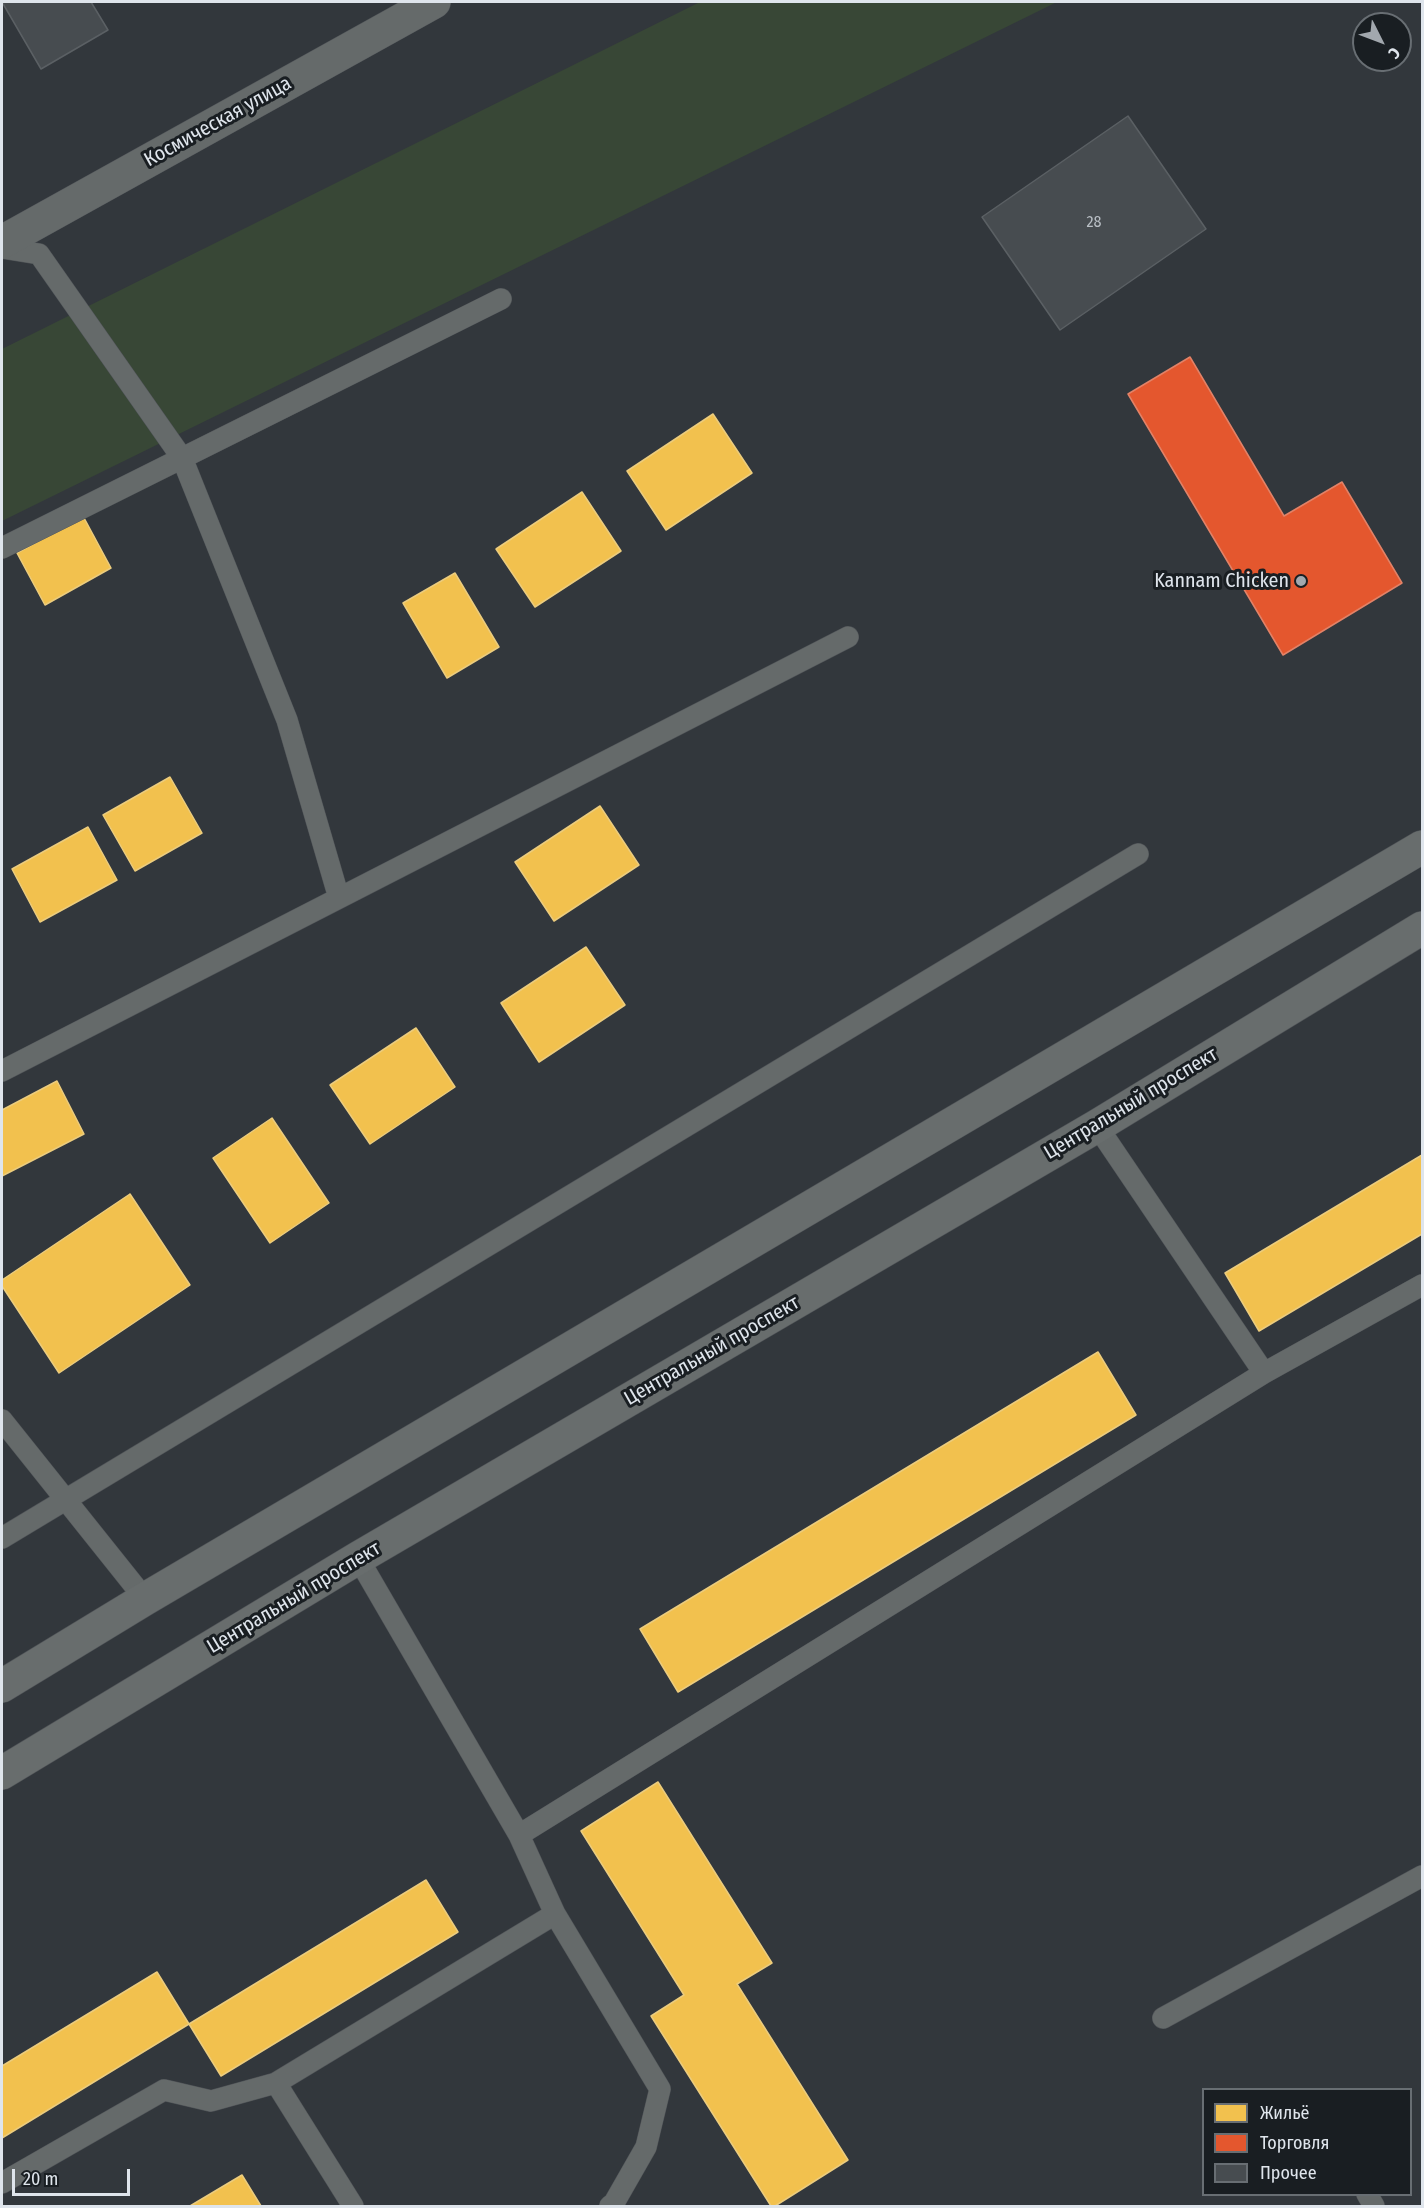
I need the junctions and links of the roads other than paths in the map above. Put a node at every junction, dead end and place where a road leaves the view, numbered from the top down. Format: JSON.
{"nodes":[{"id":1,"x":434,"y":2,"type":"edge"},
{"id":2,"x":2,"y":243,"type":"edge"},
{"id":3,"x":2,"y":248,"type":"edge"},
{"id":4,"x":501,"y":299,"type":"dead end"},
{"id":5,"x":182,"y":458,"type":"junction"},
{"id":6,"x":2,"y":548,"type":"edge"},
{"id":7,"x":848,"y":637,"type":"dead end"},
{"id":8,"x":1422,"y":847,"type":"edge"},
{"id":9,"x":1138,"y":854,"type":"dead end"},
{"id":10,"x":339,"y":898,"type":"junction"},
{"id":11,"x":1422,"y":928,"type":"edge"},
{"id":12,"x":2,"y":1071,"type":"edge"},
{"id":13,"x":1097,"y":1126,"type":"junction"},
{"id":14,"x":1422,"y":1285,"type":"edge"},
{"id":15,"x":1264,"y":1372,"type":"junction"},
{"id":16,"x":2,"y":1420,"type":"edge"},
{"id":17,"x":66,"y":1500,"type":"junction"},
{"id":18,"x":2,"y":1538,"type":"edge"},
{"id":19,"x":358,"y":1558,"type":"junction"},
{"id":20,"x":145,"y":1599,"type":"junction"},
{"id":21,"x":2,"y":1686,"type":"edge"},
{"id":22,"x":2,"y":1773,"type":"edge"},
{"id":23,"x":519,"y":1835,"type":"junction"},
{"id":24,"x":1422,"y":1876,"type":"edge"},
{"id":25,"x":555,"y":1914,"type":"junction"},
{"id":26,"x":1163,"y":2018,"type":"dead end"},
{"id":27,"x":276,"y":2083,"type":"junction"},
{"id":28,"x":2,"y":2183,"type":"edge"},
{"id":29,"x":353,"y":2206,"type":"edge"},
{"id":30,"x":610,"y":2206,"type":"edge"}],
"edges":[{"from":1,"to":2,"type":"street","name":"Космическая улица"},
{"from":3,"to":5,"type":"lane"},
{"from":4,"to":5,"type":"lane"},
{"from":5,"to":6,"type":"lane"},
{"from":5,"to":10,"type":"lane"},
{"from":7,"to":10,"type":"lane"},
{"from":8,"to":20,"type":"street"},
{"from":9,"to":17,"type":"lane"},
{"from":10,"to":12,"type":"lane"},
{"from":11,"to":13,"type":"street","name":"Центральный проспект"},
{"from":13,"to":15,"type":"lane"},
{"from":13,"to":19,"type":"street","name":"Центральный проспект"},
{"from":14,"to":15,"type":"lane"},
{"from":15,"to":23,"type":"lane"},
{"from":16,"to":17,"type":"lane"},
{"from":17,"to":18,"type":"lane"},
{"from":17,"to":20,"type":"lane"},
{"from":19,"to":22,"type":"street","name":"Центральный проспект"},
{"from":19,"to":23,"type":"lane"},
{"from":20,"to":21,"type":"street"},
{"from":23,"to":25,"type":"lane"},
{"from":24,"to":26,"type":"lane"},
{"from":25,"to":27,"type":"lane"},
{"from":25,"to":30,"type":"lane"},
{"from":27,"to":28,"type":"lane"},
{"from":27,"to":29,"type":"lane"}]}
